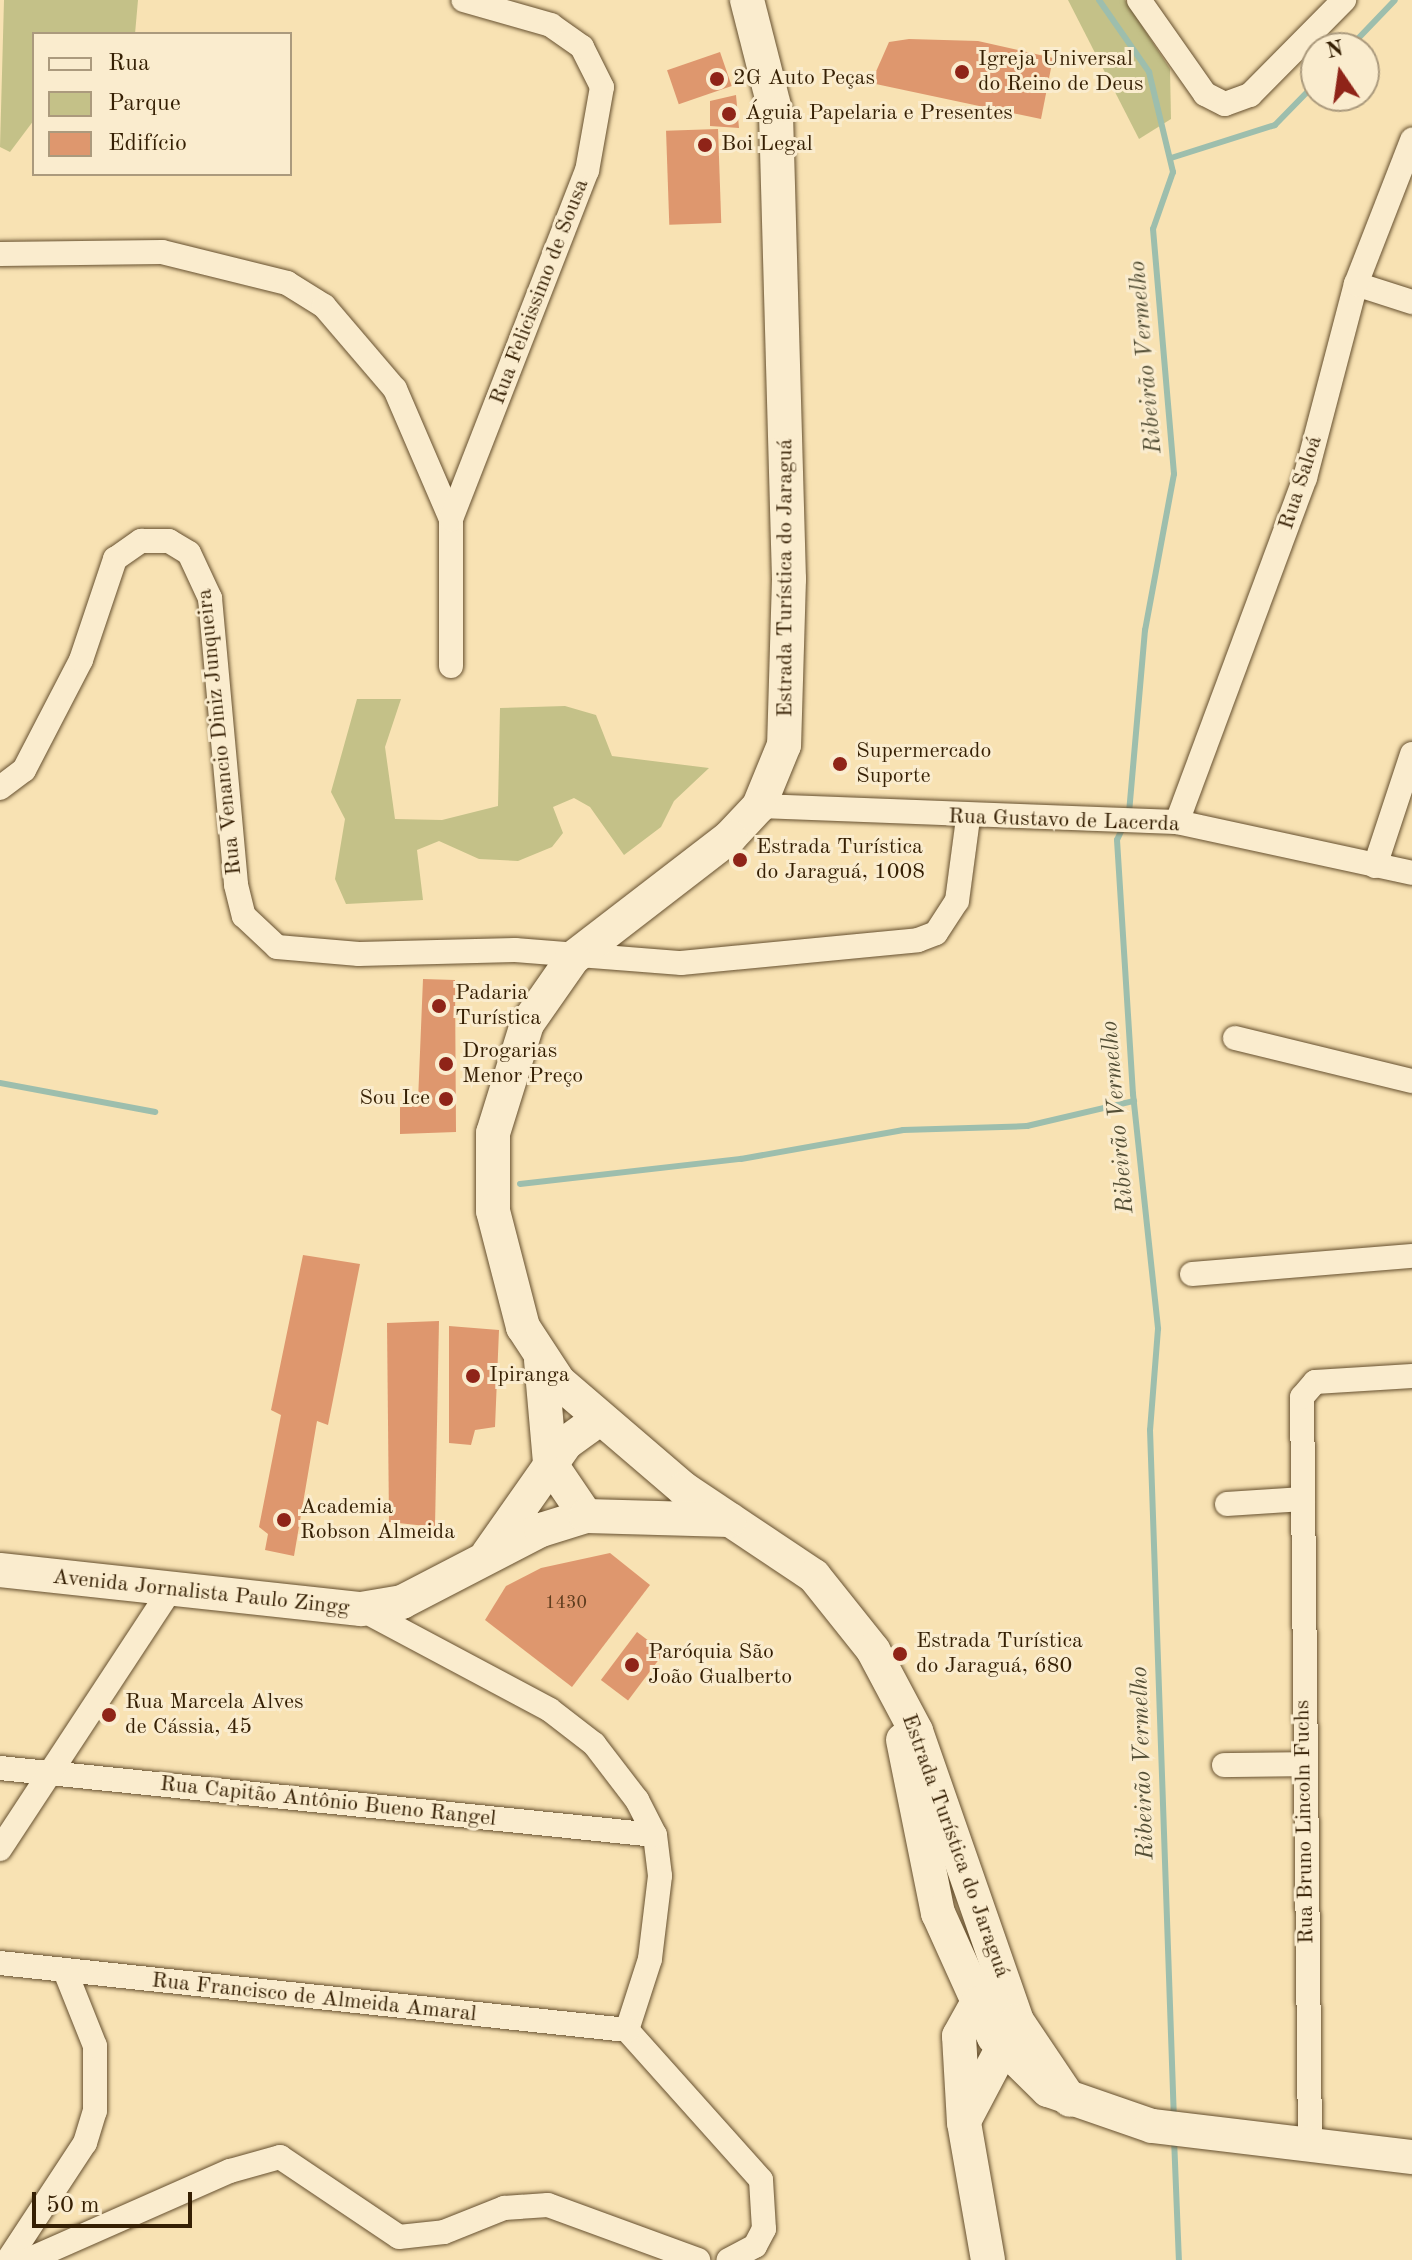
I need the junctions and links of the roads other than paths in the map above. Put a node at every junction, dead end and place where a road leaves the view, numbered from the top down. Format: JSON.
{"nodes":[{"id":1,"x":463,"y":0,"type":"edge"},
{"id":2,"x":747,"y":0,"type":"edge"},
{"id":3,"x":1139,"y":0,"type":"edge"},
{"id":4,"x":1344,"y":0,"type":"edge"},
{"id":5,"x":1412,"y":140,"type":"edge"},
{"id":6,"x":0,"y":254,"type":"edge"},
{"id":7,"x":1356,"y":284,"type":"junction"},
{"id":8,"x":1412,"y":302,"type":"edge"},
{"id":9,"x":451,"y":519,"type":"junction"},
{"id":10,"x":451,"y":666,"type":"dead end"},
{"id":11,"x":1412,"y":754,"type":"edge"},
{"id":12,"x":0,"y":788,"type":"edge"},
{"id":13,"x":759,"y":806,"type":"junction"},
{"id":14,"x":968,"y":819,"type":"junction"},
{"id":15,"x":1168,"y":822,"type":"junction"},
{"id":16,"x":1375,"y":866,"type":"junction"},
{"id":17,"x":1412,"y":873,"type":"edge"},
{"id":18,"x":573,"y":958,"type":"junction"},
{"id":19,"x":1235,"y":1038,"type":"dead end"},
{"id":20,"x":1412,"y":1081,"type":"edge"},
{"id":21,"x":1412,"y":1256,"type":"edge"},
{"id":22,"x":1192,"y":1274,"type":"dead end"},
{"id":23,"x":541,"y":1360,"type":"junction"},
{"id":24,"x":1412,"y":1376,"type":"edge"},
{"id":25,"x":599,"y":1419,"type":"junction"},
{"id":26,"x":550,"y":1463,"type":"junction"},
{"id":27,"x":684,"y":1489,"type":"junction"},
{"id":28,"x":1303,"y":1499,"type":"junction"},
{"id":29,"x":1227,"y":1504,"type":"dead end"},
{"id":30,"x":586,"y":1516,"type":"junction"},
{"id":31,"x":661,"y":1516,"type":"junction"},
{"id":32,"x":734,"y":1520,"type":"junction"},
{"id":33,"x":486,"y":1558,"type":"junction"},
{"id":34,"x":0,"y":1570,"type":"edge"},
{"id":35,"x":169,"y":1592,"type":"junction"},
{"id":36,"x":361,"y":1609,"type":"junction"},
{"id":37,"x":897,"y":1692,"type":"junction"},
{"id":38,"x":1304,"y":1764,"type":"junction"},
{"id":39,"x":1224,"y":1765,"type":"dead end"},
{"id":40,"x":0,"y":1768,"type":"edge"},
{"id":41,"x":53,"y":1774,"type":"junction"},
{"id":42,"x":655,"y":1835,"type":"junction"},
{"id":43,"x":0,"y":1849,"type":"edge"},
{"id":44,"x":938,"y":1913,"type":"junction"},
{"id":45,"x":0,"y":1963,"type":"edge"},
{"id":46,"x":65,"y":1971,"type":"junction"},
{"id":47,"x":977,"y":2004,"type":"junction"},
{"id":48,"x":1010,"y":2023,"type":"junction"},
{"id":49,"x":627,"y":2030,"type":"junction"},
{"id":50,"x":959,"y":2036,"type":"junction"},
{"id":51,"x":964,"y":2123,"type":"junction"},
{"id":52,"x":1310,"y":2145,"type":"junction"},
{"id":53,"x":1412,"y":2157,"type":"edge"},
{"id":54,"x":986,"y":2257,"type":"edge"},
{"id":55,"x":8,"y":2260,"type":"edge"},
{"id":56,"x":28,"y":2260,"type":"edge"},
{"id":57,"x":698,"y":2260,"type":"edge"},
{"id":58,"x":729,"y":2260,"type":"edge"}],
"edges":[{"from":1,"to":9,"type":"street","name":"Rua Felicissimo de Sousa"},
{"from":2,"to":13,"type":"main road","name":"Estrada Turística do Jaraguá"},
{"from":3,"to":4,"type":"street"},
{"from":5,"to":7,"type":"street","name":"Rua Saloá"},
{"from":6,"to":9,"type":"street"},
{"from":7,"to":8,"type":"street"},
{"from":7,"to":15,"type":"street","name":"Rua Saloá"},
{"from":9,"to":10,"type":"street","name":"Rua Felicissimo de Sousa"},
{"from":11,"to":16,"type":"street"},
{"from":12,"to":18,"type":"street","name":"Rua Venancio Diniz Junqueira"},
{"from":13,"to":14,"type":"street","name":"Rua Gustavo de Lacerda"},
{"from":13,"to":18,"type":"main road","name":"Estrada Turística do Jaraguá"},
{"from":14,"to":15,"type":"street","name":"Rua Gustavo de Lacerda"},
{"from":14,"to":18,"type":"street","name":"Rua Venancio Diniz Junqueira"},
{"from":15,"to":16,"type":"street","name":"Rua Gustavo de Lacerda"},
{"from":16,"to":17,"type":"street","name":"Rua Gustavo de Lacerda"},
{"from":18,"to":23,"type":"main road","name":"Estrada Turística do Jaraguá"},
{"from":19,"to":20,"type":"street"},
{"from":21,"to":22,"type":"street"},
{"from":23,"to":25,"type":"main road","name":"Estrada Turística do Jaraguá"},
{"from":23,"to":26,"type":"main road"},
{"from":24,"to":28,"type":"street","name":"Rua Bruno Lincoln Fuchs"},
{"from":25,"to":26,"type":"main road","name":"Avenida Jornalista Paulo Zingg"},
{"from":25,"to":27,"type":"main road","name":"Estrada Turística do Jaraguá"},
{"from":26,"to":30,"type":"main road"},
{"from":26,"to":33,"type":"main road","name":"Avenida Jornalista Paulo Zingg"},
{"from":27,"to":31,"type":"main road"},
{"from":27,"to":32,"type":"main road","name":"Estrada Turística do Jaraguá"},
{"from":28,"to":29,"type":"street"},
{"from":28,"to":38,"type":"street","name":"Rua Bruno Lincoln Fuchs"},
{"from":30,"to":31,"type":"main road","name":"Avenida Jornalista Paulo Zingg"},
{"from":30,"to":33,"type":"main road","name":"Avenida Jornalista Paulo Zingg"},
{"from":31,"to":32,"type":"main road","name":"Avenida Jornalista Paulo Zingg"},
{"from":32,"to":37,"type":"main road","name":"Estrada Turística do Jaraguá"},
{"from":33,"to":36,"type":"main road","name":"Avenida Jornalista Paulo Zingg"},
{"from":34,"to":35,"type":"main road","name":"Avenida Jornalista Paulo Zingg"},
{"from":35,"to":36,"type":"main road","name":"Avenida Jornalista Paulo Zingg"},
{"from":35,"to":41,"type":"street"},
{"from":36,"to":42,"type":"street"},
{"from":37,"to":44,"type":"main road","name":"Estrada Turística do Jaraguá"},
{"from":37,"to":48,"type":"main road","name":"Estrada Turística do Jaraguá"},
{"from":38,"to":39,"type":"street"},
{"from":38,"to":52,"type":"street","name":"Rua Bruno Lincoln Fuchs"},
{"from":40,"to":41,"type":"street","name":"Rua Capitão Antônio Bueno Rangel"},
{"from":41,"to":42,"type":"street","name":"Rua Capitão Antônio Bueno Rangel"},
{"from":41,"to":43,"type":"street"},
{"from":42,"to":49,"type":"street"},
{"from":44,"to":47,"type":"main road","name":"Estrada Turística do Jaraguá"},
{"from":44,"to":50,"type":"main road"},
{"from":45,"to":46,"type":"street","name":"Rua Francisco de Almeida Amaral"},
{"from":46,"to":49,"type":"street","name":"Rua Francisco de Almeida Amaral"},
{"from":46,"to":55,"type":"street"},
{"from":47,"to":48,"type":"main road"},
{"from":47,"to":48,"type":"main road","name":"Estrada Turística do Jaraguá"},
{"from":47,"to":50,"type":"main road","name":"Estrada Turística do Jaraguá"},
{"from":48,"to":51,"type":"main road"},
{"from":48,"to":52,"type":"main road"},
{"from":49,"to":58,"type":"street"},
{"from":50,"to":51,"type":"main road"},
{"from":51,"to":54,"type":"main road"},
{"from":52,"to":53,"type":"main road"},
{"from":56,"to":57,"type":"street"}]}
